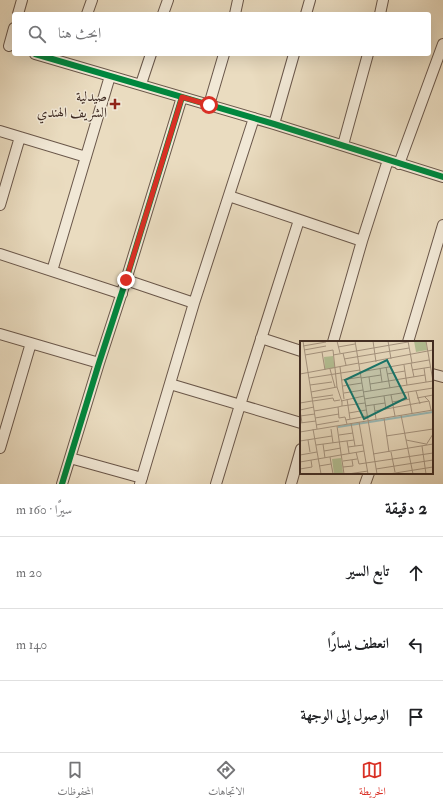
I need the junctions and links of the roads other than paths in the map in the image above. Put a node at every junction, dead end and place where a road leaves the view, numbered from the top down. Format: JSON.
{"nodes":[{"id":1,"x":22,"y":0,"type":"edge"},
{"id":2,"x":92,"y":0,"type":"edge"},
{"id":3,"x":168,"y":0,"type":"edge"},
{"id":4,"x":238,"y":0,"type":"edge"},
{"id":5,"x":310,"y":0,"type":"edge"},
{"id":6,"x":384,"y":0,"type":"edge"},
{"id":7,"x":19,"y":12,"type":"edge"},
{"id":8,"x":89,"y":12,"type":"edge"},
{"id":9,"x":164,"y":12,"type":"edge"},
{"id":10,"x":235,"y":12,"type":"edge"},
{"id":11,"x":307,"y":12,"type":"edge"},
{"id":12,"x":381,"y":12,"type":"edge"},
{"id":13,"x":12,"y":34,"type":"edge"},
{"id":14,"x":443,"y":44,"type":"edge"},
{"id":15,"x":8,"y":46,"type":"edge"},
{"id":16,"x":43,"y":56,"type":"edge"},
{"id":17,"x":74,"y":56,"type":"edge"},
{"id":18,"x":150,"y":56,"type":"edge"},
{"id":19,"x":223,"y":56,"type":"edge"},
{"id":20,"x":293,"y":56,"type":"edge"},
{"id":21,"x":367,"y":56,"type":"edge"},
{"id":22,"x":72,"y":64,"type":"junction"},
{"id":23,"x":110,"y":76,"type":"junction"},
{"id":24,"x":141,"y":84,"type":"junction"},
{"id":25,"x":182,"y":97,"type":"junction"},
{"id":26,"x":209,"y":105,"type":"junction"},
{"id":27,"x":254,"y":118,"type":"junction"},
{"id":28,"x":274,"y":124,"type":"junction"},
{"id":29,"x":0,"y":131,"type":"edge"},
{"id":30,"x":20,"y":137,"type":"junction"},
{"id":31,"x":343,"y":145,"type":"junction"},
{"id":32,"x":86,"y":157,"type":"junction"},
{"id":33,"x":388,"y":160,"type":"junction"},
{"id":34,"x":399,"y":164,"type":"junction"},
{"id":35,"x":443,"y":177,"type":"edge"},
{"id":36,"x":229,"y":196,"type":"junction"},
{"id":37,"x":0,"y":205,"type":"edge"},
{"id":38,"x":299,"y":220,"type":"junction"},
{"id":39,"x":443,"y":225,"type":"edge"},
{"id":40,"x":362,"y":241,"type":"junction"},
{"id":41,"x":0,"y":254,"type":"edge"},
{"id":42,"x":52,"y":271,"type":"junction"},
{"id":43,"x":126,"y":280,"type":"junction"},
{"id":44,"x":122,"y":294,"type":"junction"},
{"id":45,"x":194,"y":303,"type":"junction"},
{"id":46,"x":0,"y":334,"type":"edge"},
{"id":47,"x":261,"y":338,"type":"junction"},
{"id":48,"x":333,"y":341,"type":"edge"},
{"id":49,"x":408,"y":341,"type":"edge"},
{"id":50,"x":31,"y":342,"type":"junction"},
{"id":51,"x":300,"y":351,"type":"edge"},
{"id":52,"x":99,"y":363,"type":"junction"},
{"id":53,"x":433,"y":374,"type":"edge"},
{"id":54,"x":443,"y":377,"type":"edge"},
{"id":55,"x":170,"y":384,"type":"junction"},
{"id":56,"x":240,"y":405,"type":"junction"},
{"id":57,"x":300,"y":423,"type":"edge"},
{"id":58,"x":0,"y":448,"type":"edge"},
{"id":59,"x":300,"y":452,"type":"edge"},
{"id":60,"x":70,"y":458,"type":"junction"},
{"id":61,"x":368,"y":474,"type":"edge"},
{"id":62,"x":141,"y":481,"type":"edge"},
{"id":63,"x":62,"y":484,"type":"edge"},
{"id":64,"x":216,"y":484,"type":"edge"},
{"id":65,"x":291,"y":484,"type":"edge"},
{"id":66,"x":365,"y":484,"type":"edge"}],
"edges":[{"from":1,"to":7,"type":"street"},
{"from":2,"to":8,"type":"street"},
{"from":3,"to":9,"type":"street"},
{"from":4,"to":10,"type":"street"},
{"from":5,"to":11,"type":"street"},
{"from":6,"to":12,"type":"street"},
{"from":13,"to":15,"type":"street"},
{"from":14,"to":34,"type":"street"},
{"from":16,"to":22,"type":"street"},
{"from":17,"to":22,"type":"street"},
{"from":18,"to":24,"type":"street"},
{"from":19,"to":26,"type":"street"},
{"from":20,"to":28,"type":"street"},
{"from":21,"to":31,"type":"street"},
{"from":22,"to":23,"type":"street"},
{"from":23,"to":24,"type":"street"},
{"from":23,"to":32,"type":"street"},
{"from":24,"to":25,"type":"street"},
{"from":25,"to":26,"type":"street"},
{"from":25,"to":43,"type":"street"},
{"from":26,"to":27,"type":"street"},
{"from":27,"to":28,"type":"street"},
{"from":27,"to":36,"type":"street"},
{"from":28,"to":31,"type":"street"},
{"from":29,"to":30,"type":"street"},
{"from":30,"to":32,"type":"street"},
{"from":30,"to":37,"type":"street"},
{"from":31,"to":33,"type":"street"},
{"from":32,"to":42,"type":"street"},
{"from":33,"to":34,"type":"street"},
{"from":33,"to":40,"type":"street"},
{"from":34,"to":35,"type":"street"},
{"from":36,"to":38,"type":"street"},
{"from":36,"to":45,"type":"street"},
{"from":38,"to":40,"type":"street"},
{"from":38,"to":47,"type":"street"},
{"from":39,"to":49,"type":"street"},
{"from":40,"to":48,"type":"street"},
{"from":41,"to":42,"type":"street"},
{"from":42,"to":44,"type":"street"},
{"from":43,"to":44,"type":"street"},
{"from":43,"to":45,"type":"street"},
{"from":44,"to":52,"type":"street"},
{"from":45,"to":55,"type":"street"},
{"from":46,"to":50,"type":"street"},
{"from":47,"to":51,"type":"street"},
{"from":47,"to":56,"type":"street"},
{"from":50,"to":52,"type":"street"},
{"from":50,"to":58,"type":"street"},
{"from":52,"to":60,"type":"street"},
{"from":53,"to":54,"type":"street"},
{"from":55,"to":56,"type":"street"},
{"from":55,"to":62,"type":"street"},
{"from":56,"to":57,"type":"street"},
{"from":56,"to":64,"type":"street"},
{"from":59,"to":65,"type":"street"},
{"from":60,"to":62,"type":"street"},
{"from":60,"to":63,"type":"street"},
{"from":61,"to":66,"type":"street"}]}
